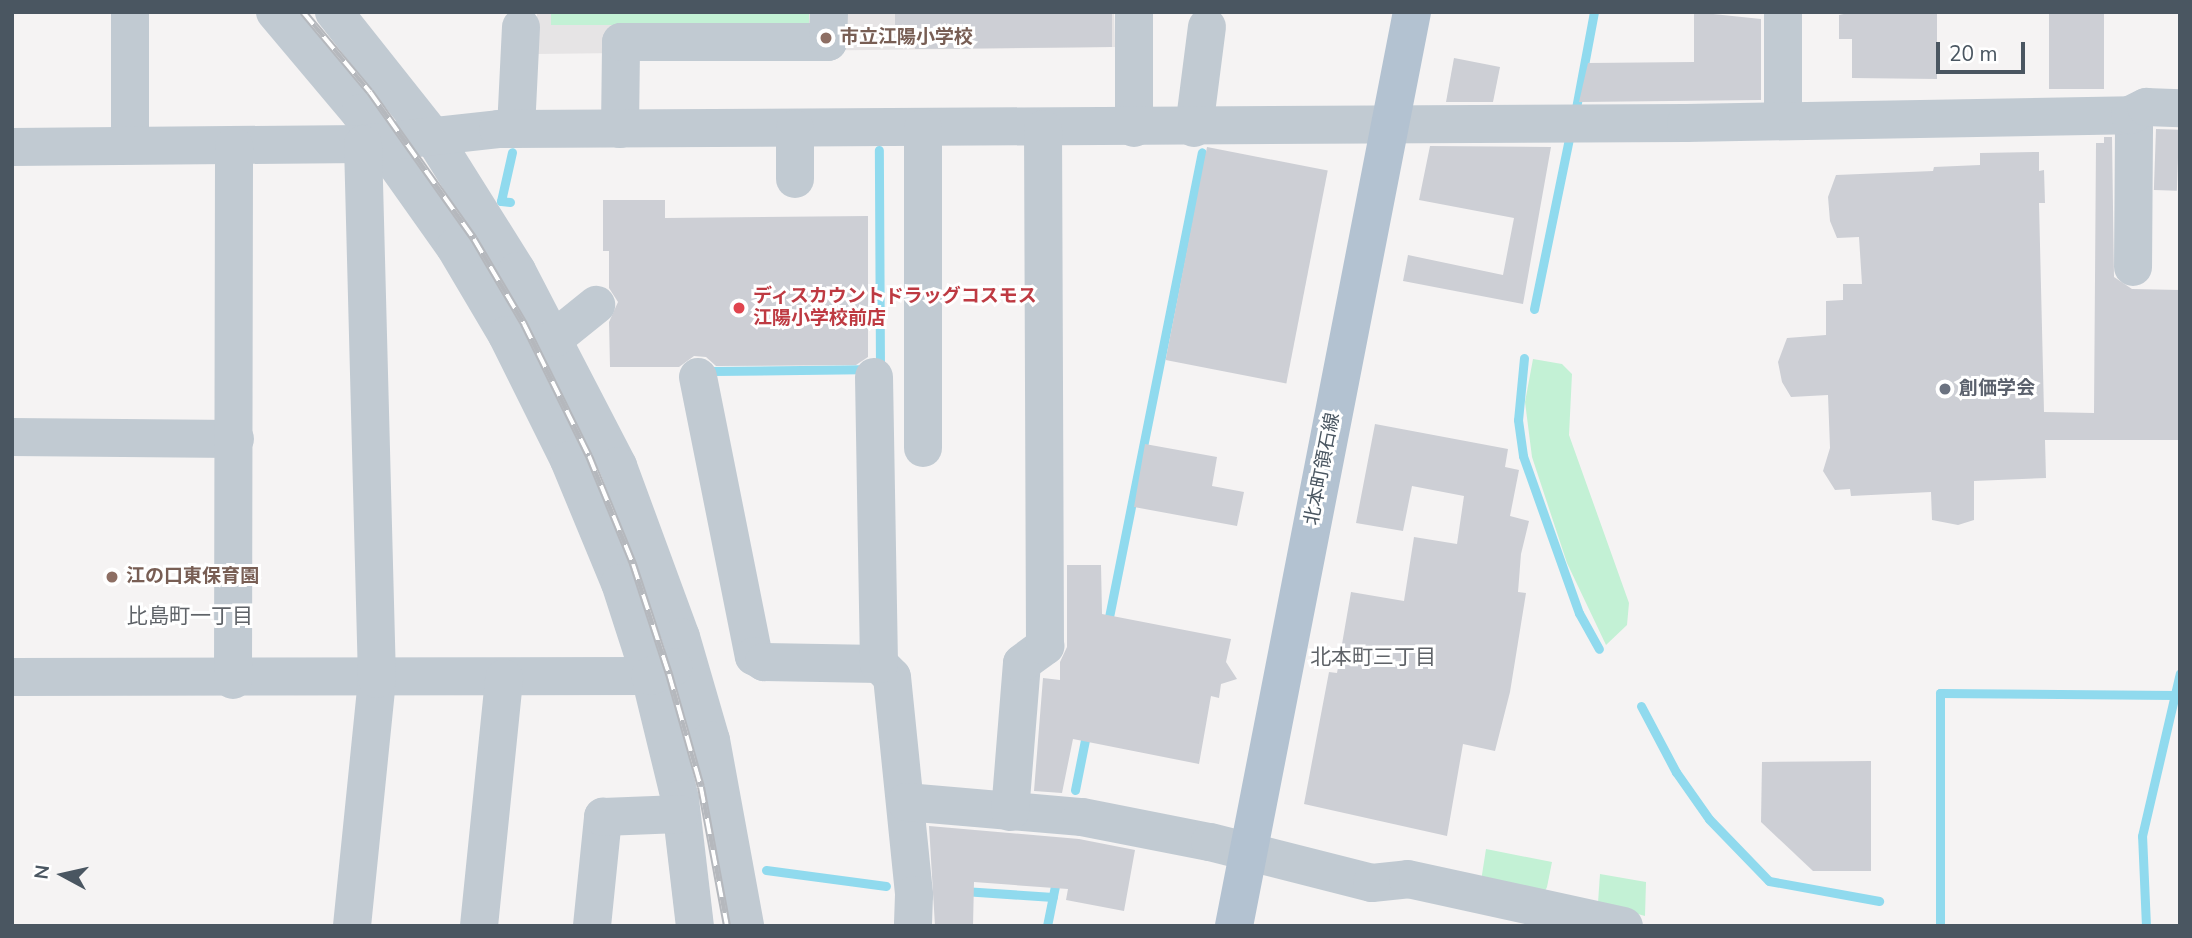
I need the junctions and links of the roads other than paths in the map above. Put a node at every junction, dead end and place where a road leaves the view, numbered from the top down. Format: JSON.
{"nodes":[{"id":1,"x":130,"y":12,"type":"edge"},
{"id":2,"x":275,"y":12,"type":"edge"},
{"id":3,"x":334,"y":12,"type":"edge"},
{"id":4,"x":367,"y":12,"type":"edge"},
{"id":5,"x":829,"y":12,"type":"edge"},
{"id":6,"x":1134,"y":12,"type":"edge"},
{"id":7,"x":1412,"y":12,"type":"edge"},
{"id":8,"x":1783,"y":12,"type":"edge"},
{"id":9,"x":521,"y":27,"type":"dead end"},
{"id":10,"x":1208,"y":27,"type":"dead end"},
{"id":11,"x":2180,"y":108,"type":"edge"},
{"id":12,"x":2130,"y":115,"type":"junction"},
{"id":13,"x":1783,"y":121,"type":"junction"},
{"id":14,"x":1390,"y":125,"type":"junction"},
{"id":15,"x":923,"y":128,"type":"junction"},
{"id":16,"x":1134,"y":128,"type":"junction"},
{"id":17,"x":1194,"y":128,"type":"junction"},
{"id":18,"x":620,"y":129,"type":"junction"},
{"id":19,"x":795,"y":129,"type":"junction"},
{"id":20,"x":1044,"y":129,"type":"junction"},
{"id":21,"x":516,"y":130,"type":"junction"},
{"id":22,"x":440,"y":135,"type":"junction"},
{"id":23,"x":130,"y":144,"type":"junction"},
{"id":24,"x":373,"y":144,"type":"junction"},
{"id":25,"x":234,"y":145,"type":"junction"},
{"id":26,"x":12,"y":147,"type":"edge"},
{"id":27,"x":795,"y":179,"type":"dead end"},
{"id":28,"x":2133,"y":267,"type":"dead end"},
{"id":29,"x":596,"y":305,"type":"dead end"},
{"id":30,"x":555,"y":338,"type":"junction"},
{"id":31,"x":698,"y":377,"type":"dead end"},
{"id":32,"x":874,"y":377,"type":"dead end"},
{"id":33,"x":12,"y":437,"type":"edge"},
{"id":34,"x":235,"y":439,"type":"junction"},
{"id":35,"x":923,"y":448,"type":"dead end"},
{"id":36,"x":689,"y":660,"type":"junction"},
{"id":37,"x":879,"y":664,"type":"junction"},
{"id":38,"x":650,"y":676,"type":"junction"},
{"id":39,"x":12,"y":677,"type":"edge"},
{"id":40,"x":504,"y":678,"type":"junction"},
{"id":41,"x":377,"y":679,"type":"junction"},
{"id":42,"x":233,"y":680,"type":"junction"},
{"id":43,"x":906,"y":802,"type":"junction"},
{"id":44,"x":1010,"y":812,"type":"junction"},
{"id":45,"x":680,"y":814,"type":"junction"},
{"id":46,"x":1248,"y":853,"type":"junction"},
{"id":47,"x":352,"y":926,"type":"edge"},
{"id":48,"x":479,"y":926,"type":"edge"},
{"id":49,"x":592,"y":926,"type":"edge"},
{"id":50,"x":695,"y":926,"type":"edge"},
{"id":51,"x":744,"y":926,"type":"edge"},
{"id":52,"x":913,"y":926,"type":"edge"},
{"id":53,"x":1234,"y":926,"type":"edge"},
{"id":54,"x":1624,"y":926,"type":"edge"}],
"edges":[{"from":1,"to":23,"type":"street"},
{"from":2,"to":24,"type":"street"},
{"from":3,"to":22,"type":"street"},
{"from":4,"to":22,"type":"street"},
{"from":5,"to":18,"type":"street"},
{"from":6,"to":16,"type":"street"},
{"from":7,"to":14,"type":"main road","name":"北本町領石線"},
{"from":8,"to":13,"type":"street"},
{"from":9,"to":21,"type":"street"},
{"from":10,"to":17,"type":"street"},
{"from":11,"to":12,"type":"street"},
{"from":12,"to":13,"type":"street"},
{"from":12,"to":28,"type":"street"},
{"from":13,"to":14,"type":"street"},
{"from":14,"to":17,"type":"street"},
{"from":14,"to":46,"type":"main road","name":"北本町領石線"},
{"from":15,"to":19,"type":"street"},
{"from":15,"to":20,"type":"street"},
{"from":15,"to":35,"type":"street"},
{"from":16,"to":17,"type":"street"},
{"from":16,"to":20,"type":"street"},
{"from":18,"to":19,"type":"street"},
{"from":18,"to":21,"type":"street"},
{"from":19,"to":27,"type":"street"},
{"from":20,"to":44,"type":"street"},
{"from":21,"to":22,"type":"street"},
{"from":22,"to":24,"type":"street"},
{"from":22,"to":30,"type":"street"},
{"from":23,"to":25,"type":"street"},
{"from":23,"to":26,"type":"street"},
{"from":24,"to":25,"type":"street"},
{"from":24,"to":38,"type":"street"},
{"from":24,"to":41,"type":"street"},
{"from":25,"to":34,"type":"street"},
{"from":29,"to":30,"type":"street"},
{"from":30,"to":36,"type":"street"},
{"from":31,"to":37,"type":"street"},
{"from":32,"to":37,"type":"street"},
{"from":33,"to":34,"type":"street"},
{"from":34,"to":42,"type":"street"},
{"from":36,"to":38,"type":"street"},
{"from":36,"to":51,"type":"street"},
{"from":37,"to":43,"type":"street"},
{"from":38,"to":40,"type":"street"},
{"from":38,"to":45,"type":"street"},
{"from":39,"to":42,"type":"street"},
{"from":40,"to":41,"type":"street"},
{"from":40,"to":48,"type":"street"},
{"from":41,"to":42,"type":"street"},
{"from":41,"to":47,"type":"street"},
{"from":43,"to":44,"type":"street"},
{"from":43,"to":52,"type":"street"},
{"from":44,"to":46,"type":"street"},
{"from":45,"to":49,"type":"street"},
{"from":45,"to":50,"type":"street"},
{"from":46,"to":53,"type":"main road","name":"北本町領石線"},
{"from":46,"to":54,"type":"street"}]}
